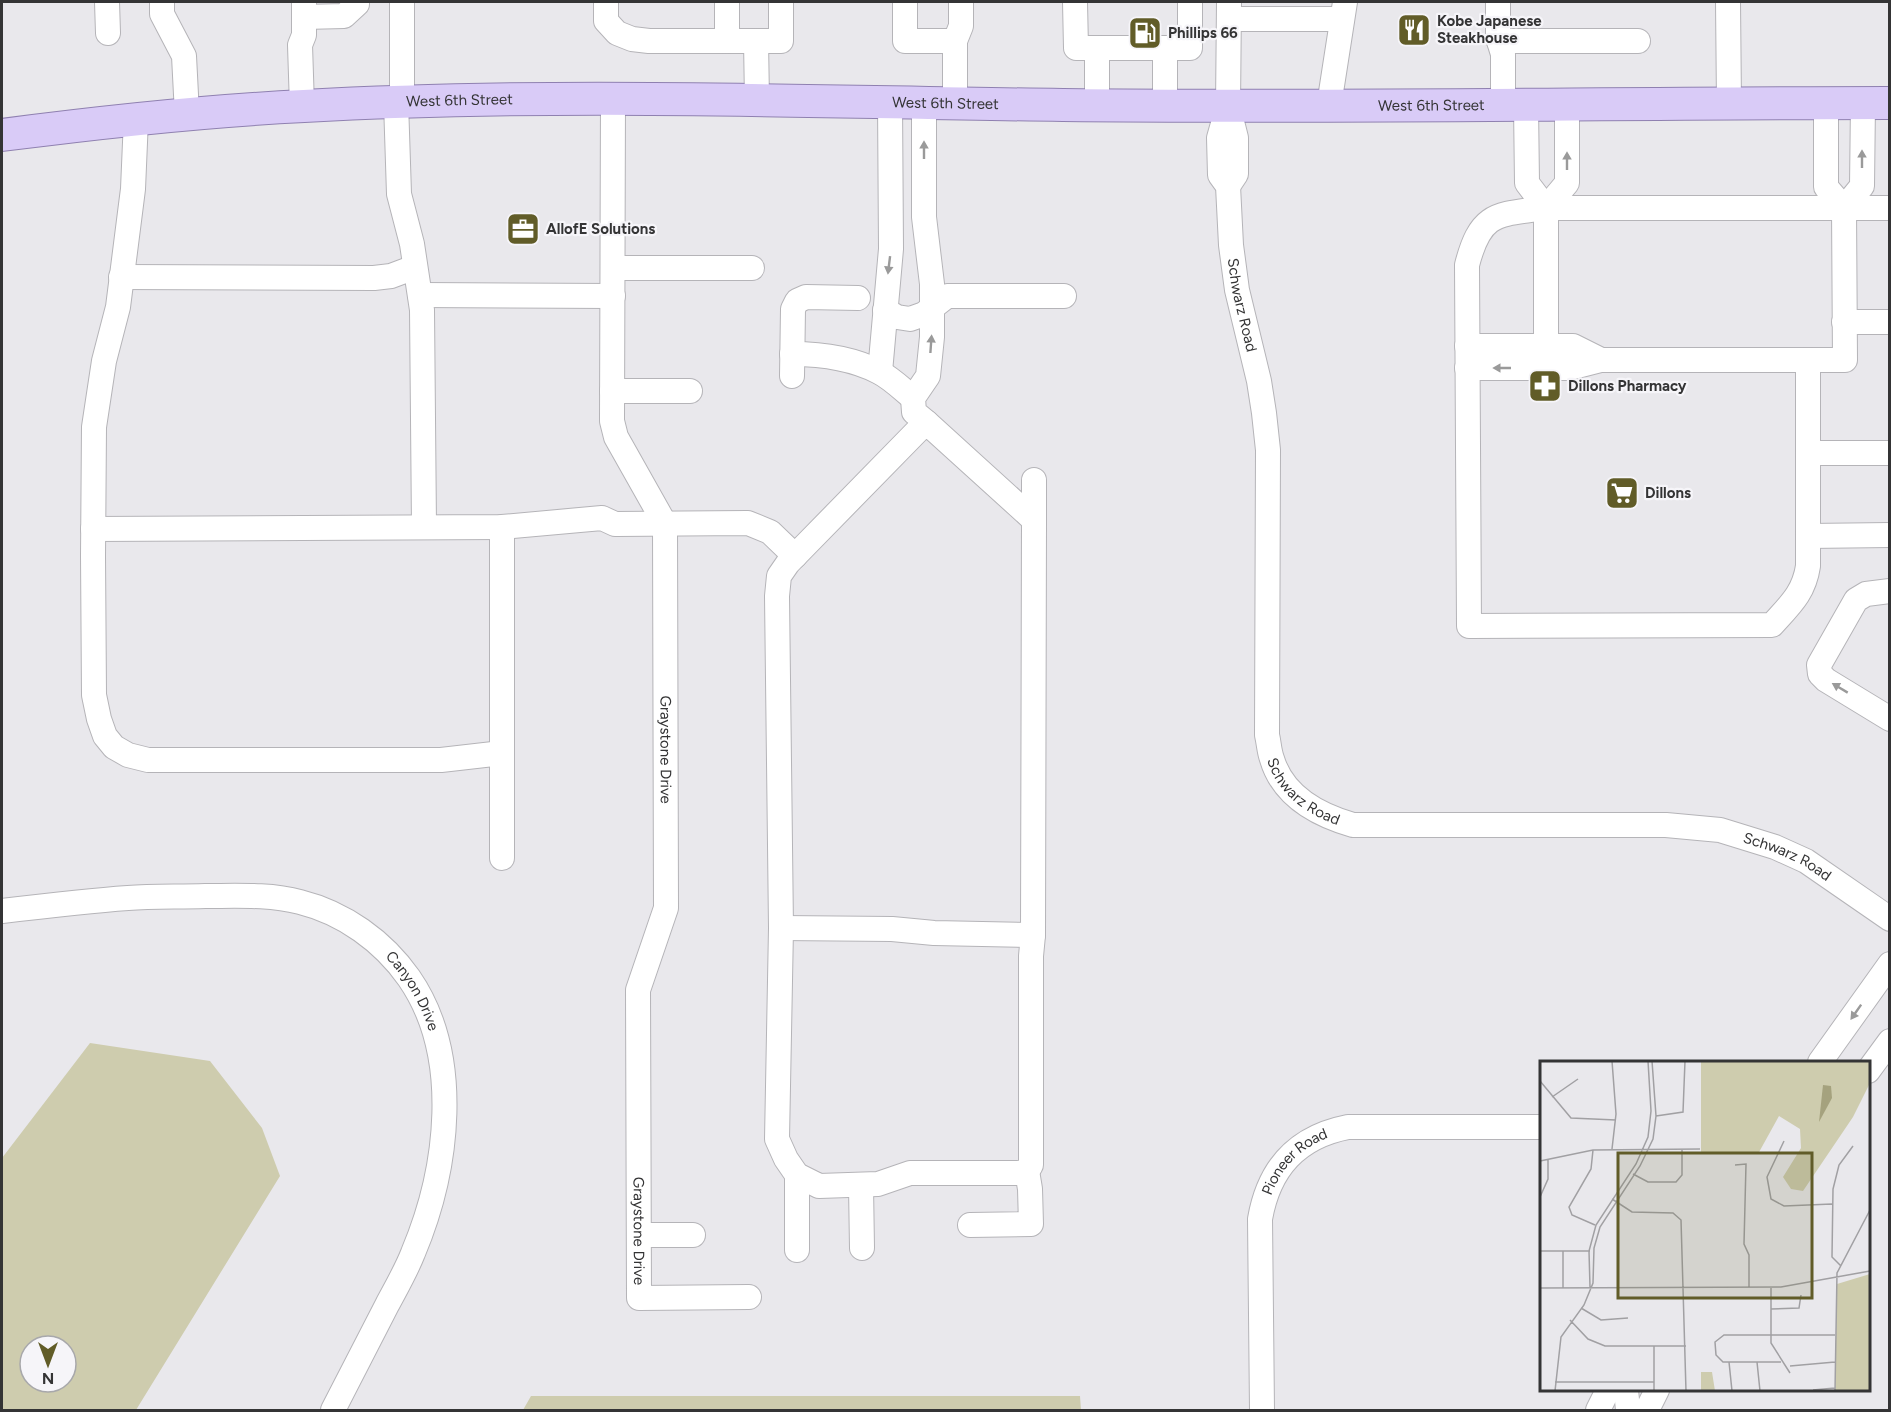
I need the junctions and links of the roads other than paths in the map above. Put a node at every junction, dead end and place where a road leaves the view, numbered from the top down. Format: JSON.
{"nodes":[{"id":1,"x":107,"y":2,"type":"edge"},
{"id":2,"x":162,"y":2,"type":"edge"},
{"id":3,"x":357,"y":2,"type":"edge"},
{"id":4,"x":402,"y":2,"type":"edge"},
{"id":5,"x":606,"y":2,"type":"edge"},
{"id":6,"x":727,"y":2,"type":"edge"},
{"id":7,"x":781,"y":2,"type":"edge"},
{"id":8,"x":905,"y":2,"type":"edge"},
{"id":9,"x":961,"y":2,"type":"edge"},
{"id":10,"x":1076,"y":2,"type":"edge"},
{"id":11,"x":1190,"y":2,"type":"edge"},
{"id":12,"x":1498,"y":2,"type":"edge"},
{"id":13,"x":1728,"y":2,"type":"edge"},
{"id":14,"x":304,"y":9,"type":"edge"},
{"id":15,"x":1344,"y":10,"type":"edge"},
{"id":16,"x":1229,"y":16,"type":"edge"},
{"id":17,"x":1190,"y":27,"type":"junction"},
{"id":18,"x":108,"y":33,"type":"dead end"},
{"id":19,"x":955,"y":41,"type":"junction"},
{"id":20,"x":1499,"y":41,"type":"junction"},
{"id":21,"x":1638,"y":41,"type":"dead end"},
{"id":22,"x":727,"y":42,"type":"junction"},
{"id":23,"x":756,"y":42,"type":"junction"},
{"id":24,"x":1097,"y":48,"type":"junction"},
{"id":25,"x":1165,"y":48,"type":"junction"},
{"id":26,"x":613,"y":100,"type":"junction"},
{"id":27,"x":757,"y":100,"type":"junction"},
{"id":28,"x":399,"y":102,"type":"junction"},
{"id":29,"x":890,"y":102,"type":"junction"},
{"id":30,"x":924,"y":103,"type":"junction"},
{"id":31,"x":955,"y":103,"type":"junction"},
{"id":32,"x":1826,"y":103,"type":"junction"},
{"id":33,"x":1876,"y":103,"type":"edge"},
{"id":34,"x":1729,"y":104,"type":"junction"},
{"id":35,"x":1097,"y":105,"type":"junction"},
{"id":36,"x":1165,"y":105,"type":"junction"},
{"id":37,"x":1228,"y":105,"type":"junction"},
{"id":38,"x":1329,"y":105,"type":"junction"},
{"id":39,"x":1515,"y":105,"type":"junction"},
{"id":40,"x":1567,"y":105,"type":"junction"},
{"id":41,"x":302,"y":106,"type":"junction"},
{"id":42,"x":187,"y":114,"type":"junction"},
{"id":43,"x":136,"y":119,"type":"junction"},
{"id":44,"x":2,"y":135,"type":"edge"},
{"id":45,"x":1546,"y":208,"type":"junction"},
{"id":46,"x":1844,"y":208,"type":"junction"},
{"id":47,"x":1890,"y":208,"type":"edge"},
{"id":48,"x":891,"y":232,"type":"junction"},
{"id":49,"x":926,"y":232,"type":"junction"},
{"id":50,"x":415,"y":267,"type":"junction"},
{"id":51,"x":613,"y":268,"type":"junction"},
{"id":52,"x":752,"y":268,"type":"dead end"},
{"id":53,"x":121,"y":277,"type":"junction"},
{"id":54,"x":420,"y":295,"type":"junction"},
{"id":55,"x":613,"y":296,"type":"junction"},
{"id":56,"x":1064,"y":296,"type":"dead end"},
{"id":57,"x":858,"y":298,"type":"dead end"},
{"id":58,"x":932,"y":308,"type":"junction"},
{"id":59,"x":885,"y":310,"type":"junction"},
{"id":60,"x":1845,"y":322,"type":"junction"},
{"id":61,"x":1890,"y":322,"type":"edge"},
{"id":62,"x":1546,"y":346,"type":"junction"},
{"id":63,"x":1467,"y":357,"type":"junction"},
{"id":64,"x":1601,"y":360,"type":"junction"},
{"id":65,"x":1808,"y":360,"type":"junction"},
{"id":66,"x":880,"y":372,"type":"junction"},
{"id":67,"x":612,"y":391,"type":"junction"},
{"id":68,"x":690,"y":391,"type":"dead end"},
{"id":69,"x":913,"y":398,"type":"junction"},
{"id":70,"x":926,"y":422,"type":"junction"},
{"id":71,"x":1808,"y":453,"type":"junction"},
{"id":72,"x":1890,"y":453,"type":"edge"},
{"id":73,"x":1034,"y":480,"type":"dead end"},
{"id":74,"x":1034,"y":520,"type":"junction"},
{"id":75,"x":665,"y":524,"type":"junction"},
{"id":76,"x":424,"y":527,"type":"junction"},
{"id":77,"x":502,"y":527,"type":"junction"},
{"id":78,"x":93,"y":529,"type":"junction"},
{"id":79,"x":1808,"y":536,"type":"junction"},
{"id":80,"x":1890,"y":536,"type":"edge"},
{"id":81,"x":795,"y":555,"type":"junction"},
{"id":82,"x":1890,"y":591,"type":"edge"},
{"id":83,"x":1890,"y":719,"type":"edge"},
{"id":84,"x":502,"y":753,"type":"junction"},
{"id":85,"x":502,"y":858,"type":"dead end"},
{"id":86,"x":2,"y":911,"type":"edge"},
{"id":87,"x":1890,"y":919,"type":"edge"},
{"id":88,"x":781,"y":928,"type":"junction"},
{"id":89,"x":1033,"y":935,"type":"junction"},
{"id":90,"x":1890,"y":964,"type":"edge"},
{"id":91,"x":1890,"y":1041,"type":"edge"},
{"id":92,"x":1821,"y":1061,"type":"edge"},
{"id":93,"x":1870,"y":1070,"type":"edge"},
{"id":94,"x":1540,"y":1127,"type":"edge"},
{"id":95,"x":1027,"y":1171,"type":"junction"},
{"id":96,"x":797,"y":1175,"type":"junction"},
{"id":97,"x":861,"y":1186,"type":"junction"},
{"id":98,"x":970,"y":1225,"type":"dead end"},
{"id":99,"x":639,"y":1235,"type":"junction"},
{"id":100,"x":693,"y":1235,"type":"dead end"},
{"id":101,"x":861,"y":1248,"type":"dead end"},
{"id":102,"x":797,"y":1250,"type":"dead end"},
{"id":103,"x":749,"y":1297,"type":"dead end"},
{"id":104,"x":1607,"y":1391,"type":"edge"},
{"id":105,"x":1626,"y":1391,"type":"edge"},
{"id":106,"x":1656,"y":1391,"type":"edge"},
{"id":107,"x":333,"y":1410,"type":"edge"},
{"id":108,"x":1262,"y":1410,"type":"edge"},
{"id":109,"x":1598,"y":1410,"type":"edge"},
{"id":110,"x":1628,"y":1410,"type":"edge"},
{"id":111,"x":1647,"y":1410,"type":"edge"}],
"edges":[{"from":1,"to":18,"type":"street"},
{"from":2,"to":42,"type":"street"},
{"from":3,"to":14,"type":"street"},
{"from":4,"to":28,"type":"street"},
{"from":5,"to":22,"type":"street"},
{"from":6,"to":22,"type":"street"},
{"from":7,"to":23,"type":"street"},
{"from":8,"to":19,"type":"street"},
{"from":9,"to":19,"type":"street"},
{"from":10,"to":24,"type":"street"},
{"from":11,"to":17,"type":"street"},
{"from":12,"to":20,"type":"street"},
{"from":13,"to":34,"type":"street"},
{"from":14,"to":41,"type":"street"},
{"from":15,"to":16,"type":"street"},
{"from":15,"to":38,"type":"street"},
{"from":16,"to":17,"type":"street"},
{"from":16,"to":37,"type":"street","name":"Schwarz Road"},
{"from":17,"to":25,"type":"street"},
{"from":19,"to":31,"type":"street"},
{"from":20,"to":21,"type":"street"},
{"from":20,"to":39,"type":"street"},
{"from":22,"to":23,"type":"street"},
{"from":23,"to":27,"type":"street"},
{"from":24,"to":25,"type":"street"},
{"from":24,"to":35,"type":"street"},
{"from":25,"to":36,"type":"street"},
{"from":26,"to":27,"type":"main road","name":"West 6th Street"},
{"from":26,"to":28,"type":"main road","name":"West 6th Street"},
{"from":26,"to":51,"type":"street","name":"Graystone Drive"},
{"from":27,"to":29,"type":"main road","name":"West 6th Street"},
{"from":28,"to":41,"type":"main road","name":"West 6th Street"},
{"from":28,"to":50,"type":"street"},
{"from":29,"to":30,"type":"main road","name":"West 6th Street"},
{"from":29,"to":48,"type":"street"},
{"from":30,"to":31,"type":"main road","name":"West 6th Street"},
{"from":49,"to":30,"type":"street","one_way":true},
{"from":31,"to":35,"type":"main road","name":"West 6th Street"},
{"from":32,"to":33,"type":"main road","name":"West 6th Street"},
{"from":32,"to":34,"type":"main road","name":"West 6th Street"},
{"from":32,"to":46,"type":"street"},
{"from":46,"to":33,"type":"street","one_way":true},
{"from":34,"to":40,"type":"main road","name":"West 6th Street"},
{"from":35,"to":36,"type":"main road","name":"West 6th Street"},
{"from":36,"to":37,"type":"main road","name":"West 6th Street"},
{"from":37,"to":38,"type":"main road","name":"West 6th Street"},
{"from":37,"to":87,"type":"street","name":"Schwarz Road"},
{"from":38,"to":39,"type":"main road","name":"West 6th Street"},
{"from":39,"to":40,"type":"main road","name":"West 6th Street"},
{"from":39,"to":45,"type":"street"},
{"from":45,"to":40,"type":"street","one_way":true},
{"from":41,"to":42,"type":"main road","name":"West 6th Street"},
{"from":42,"to":43,"type":"main road","name":"West 6th Street"},
{"from":43,"to":44,"type":"main road","name":"West 6th Street"},
{"from":43,"to":53,"type":"street"},
{"from":45,"to":46,"type":"street"},
{"from":45,"to":62,"type":"street"},
{"from":45,"to":63,"type":"street"},
{"from":46,"to":47,"type":"street"},
{"from":46,"to":60,"type":"street"},
{"from":48,"to":49,"type":"street"},
{"from":48,"to":59,"type":"street","one_way":true},
{"from":49,"to":58,"type":"street"},
{"from":50,"to":53,"type":"street"},
{"from":50,"to":54,"type":"street"},
{"from":51,"to":52,"type":"street"},
{"from":51,"to":55,"type":"street","name":"Graystone Drive"},
{"from":53,"to":78,"type":"street"},
{"from":54,"to":55,"type":"street"},
{"from":54,"to":76,"type":"street"},
{"from":55,"to":67,"type":"street","name":"Graystone Drive"},
{"from":56,"to":58,"type":"street"},
{"from":57,"to":66,"type":"street"},
{"from":58,"to":59,"type":"street"},
{"from":69,"to":58,"type":"street","one_way":true},
{"from":59,"to":66,"type":"street"},
{"from":60,"to":61,"type":"street"},
{"from":60,"to":65,"type":"street"},
{"from":62,"to":63,"type":"street"},
{"from":62,"to":64,"type":"street"},
{"from":64,"to":63,"type":"street","one_way":true},
{"from":63,"to":79,"type":"street"},
{"from":64,"to":65,"type":"street"},
{"from":65,"to":71,"type":"street"},
{"from":66,"to":69,"type":"street"},
{"from":67,"to":68,"type":"street"},
{"from":67,"to":75,"type":"street","name":"Graystone Drive"},
{"from":69,"to":70,"type":"street"},
{"from":70,"to":74,"type":"street"},
{"from":70,"to":81,"type":"street"},
{"from":71,"to":72,"type":"street"},
{"from":71,"to":79,"type":"street"},
{"from":73,"to":74,"type":"street"},
{"from":74,"to":89,"type":"street"},
{"from":75,"to":77,"type":"street"},
{"from":75,"to":81,"type":"street"},
{"from":75,"to":99,"type":"street","name":"Graystone Drive"},
{"from":76,"to":77,"type":"street"},
{"from":76,"to":78,"type":"street"},
{"from":77,"to":84,"type":"street"},
{"from":78,"to":84,"type":"street"},
{"from":79,"to":80,"type":"street"},
{"from":81,"to":88,"type":"street"},
{"from":83,"to":82,"type":"street","one_way":true},
{"from":84,"to":85,"type":"street"},
{"from":86,"to":107,"type":"street","name":"Canyon Drive"},
{"from":88,"to":89,"type":"street"},
{"from":88,"to":96,"type":"street"},
{"from":89,"to":95,"type":"street"},
{"from":90,"to":92,"type":"street","one_way":true},
{"from":91,"to":93,"type":"street"},
{"from":94,"to":108,"type":"street","name":"Pioneer Road"},
{"from":95,"to":97,"type":"street"},
{"from":95,"to":98,"type":"street"},
{"from":96,"to":97,"type":"street"},
{"from":96,"to":102,"type":"street"},
{"from":97,"to":101,"type":"street"},
{"from":99,"to":100,"type":"street"},
{"from":99,"to":103,"type":"street","name":"Graystone Drive"},
{"from":104,"to":109,"type":"street"},
{"from":105,"to":110,"type":"street"},
{"from":106,"to":111,"type":"street"}]}
